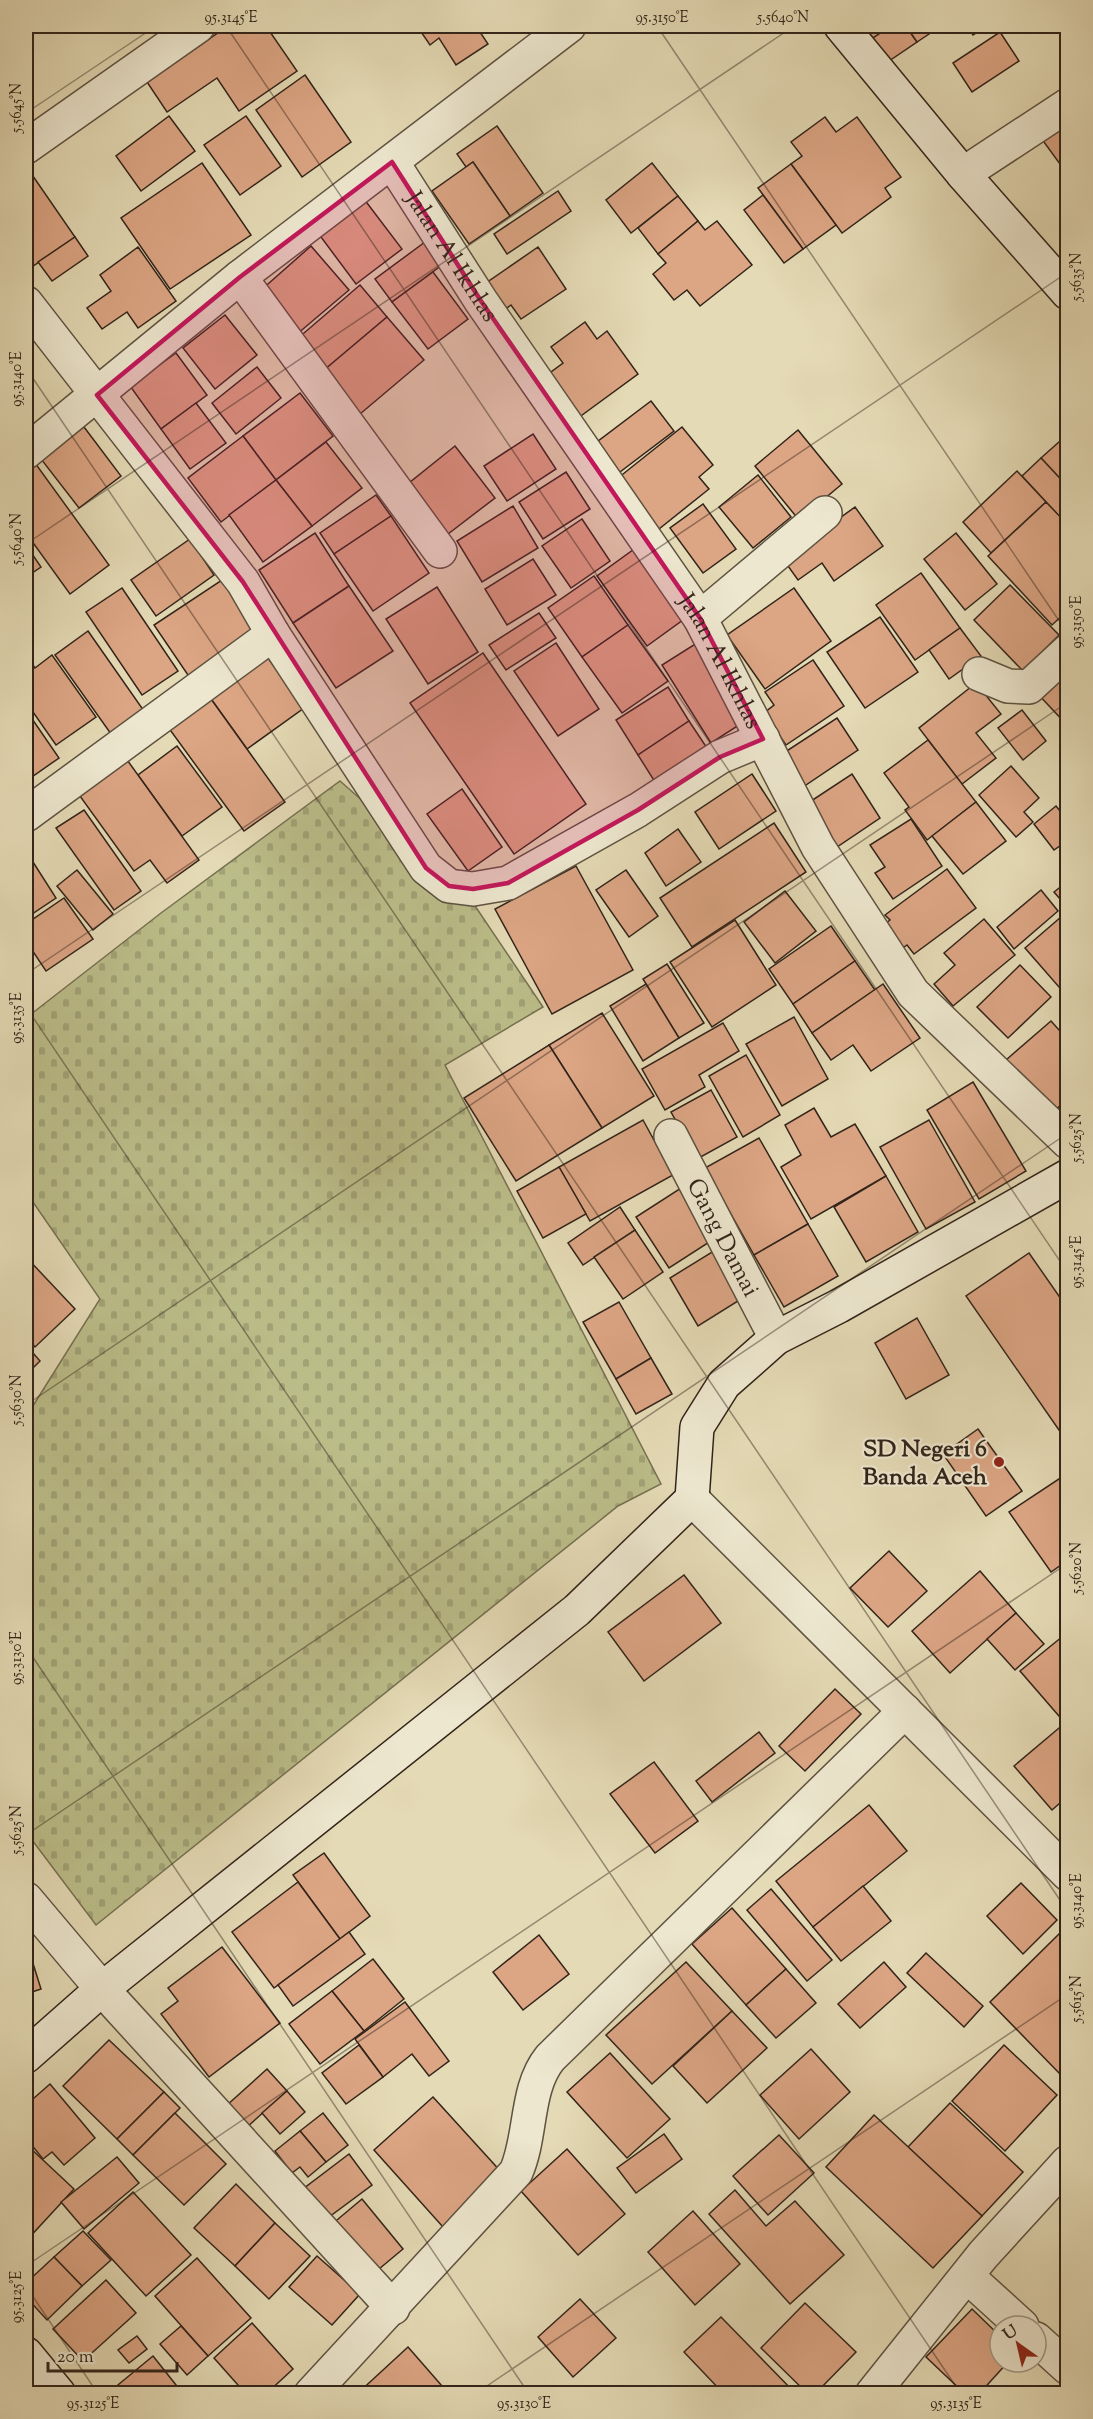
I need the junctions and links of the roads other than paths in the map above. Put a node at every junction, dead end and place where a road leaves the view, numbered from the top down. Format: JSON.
{"nodes":[{"id":1,"x":198,"y":26,"type":"edge"},
{"id":2,"x":569,"y":26,"type":"edge"},
{"id":3,"x":841,"y":26,"type":"edge"},
{"id":4,"x":1068,"y":105,"type":"edge"},
{"id":5,"x":26,"y":147,"type":"edge"},
{"id":6,"x":392,"y":162,"type":"junction"},
{"id":7,"x":963,"y":174,"type":"junction"},
{"id":8,"x":240,"y":277,"type":"junction"},
{"id":9,"x":1068,"y":293,"type":"edge"},
{"id":10,"x":26,"y":303,"type":"edge"},
{"id":11,"x":97,"y":395,"type":"junction"},
{"id":12,"x":26,"y":452,"type":"edge"},
{"id":13,"x":825,"y":513,"type":"dead end"},
{"id":14,"x":440,"y":550,"type":"dead end"},
{"id":15,"x":700,"y":618,"type":"junction"},
{"id":16,"x":273,"y":634,"type":"junction"},
{"id":17,"x":1068,"y":651,"type":"edge"},
{"id":18,"x":979,"y":674,"type":"dead end"},
{"id":19,"x":763,"y":739,"type":"junction"},
{"id":20,"x":26,"y":815,"type":"edge"},
{"id":21,"x":670,"y":1136,"type":"dead end"},
{"id":22,"x":1068,"y":1142,"type":"edge"},
{"id":23,"x":1068,"y":1176,"type":"edge"},
{"id":24,"x":776,"y":1338,"type":"junction"},
{"id":25,"x":692,"y":1499,"type":"junction"},
{"id":26,"x":905,"y":1711,"type":"junction"},
{"id":27,"x":1068,"y":1874,"type":"edge"},
{"id":28,"x":26,"y":1899,"type":"edge"},
{"id":29,"x":102,"y":1989,"type":"junction"},
{"id":30,"x":26,"y":2056,"type":"edge"},
{"id":31,"x":1068,"y":2162,"type":"edge"},
{"id":32,"x":967,"y":2276,"type":"junction"},
{"id":33,"x":393,"y":2308,"type":"junction"},
{"id":34,"x":1009,"y":2314,"type":"edge"},
{"id":35,"x":1048,"y":2350,"type":"edge"},
{"id":36,"x":26,"y":2354,"type":"edge"},
{"id":37,"x":1068,"y":2368,"type":"edge"},
{"id":38,"x":59,"y":2394,"type":"edge"},
{"id":39,"x":311,"y":2394,"type":"edge"},
{"id":40,"x":872,"y":2394,"type":"edge"}],
"edges":[{"from":1,"to":5,"type":"street"},
{"from":2,"to":6,"type":"street"},
{"from":3,"to":7,"type":"street"},
{"from":4,"to":7,"type":"street"},
{"from":6,"to":8,"type":"street"},
{"from":6,"to":15,"type":"street","name":"Jalan Al Ikhlas"},
{"from":7,"to":9,"type":"street"},
{"from":8,"to":11,"type":"street"},
{"from":8,"to":14,"type":"street"},
{"from":10,"to":11,"type":"street"},
{"from":11,"to":12,"type":"street"},
{"from":11,"to":16,"type":"street"},
{"from":13,"to":15,"type":"street"},
{"from":15,"to":19,"type":"street","name":"Jalan Al Ikhlas"},
{"from":16,"to":19,"type":"street"},
{"from":16,"to":20,"type":"street"},
{"from":17,"to":18,"type":"street"},
{"from":19,"to":22,"type":"street","name":"Jalan Al Ikhlas"},
{"from":21,"to":24,"type":"street","name":"Gang Damai"},
{"from":23,"to":24,"type":"street"},
{"from":24,"to":25,"type":"street"},
{"from":25,"to":26,"type":"street"},
{"from":25,"to":29,"type":"street"},
{"from":26,"to":27,"type":"street"},
{"from":26,"to":33,"type":"street"},
{"from":28,"to":29,"type":"street"},
{"from":29,"to":30,"type":"street"},
{"from":29,"to":33,"type":"street"},
{"from":31,"to":32,"type":"street"},
{"from":32,"to":34,"type":"street"},
{"from":32,"to":40,"type":"street"},
{"from":33,"to":39,"type":"street"},
{"from":35,"to":37,"type":"street"},
{"from":36,"to":38,"type":"street"}]}
